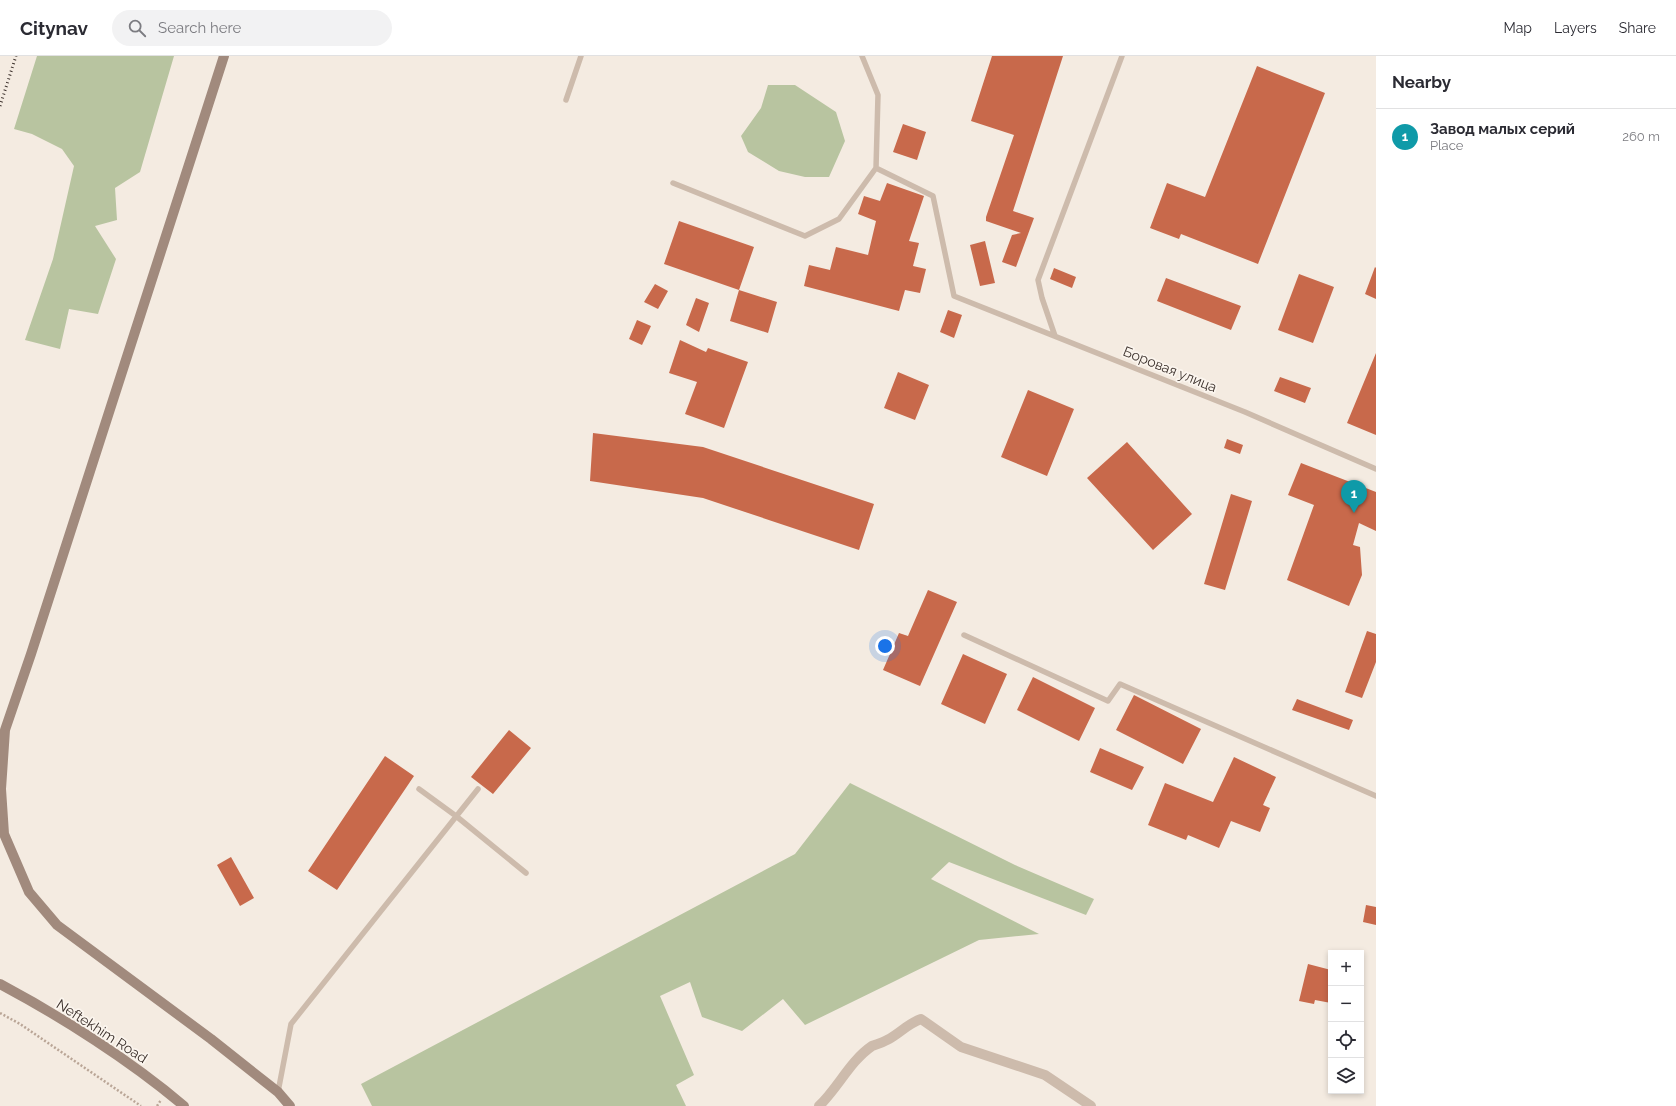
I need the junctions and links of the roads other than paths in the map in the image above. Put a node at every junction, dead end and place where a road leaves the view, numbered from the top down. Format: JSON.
{"nodes":[{"id":1,"x":224,"y":56,"type":"edge"},
{"id":2,"x":581,"y":56,"type":"edge"},
{"id":3,"x":862,"y":56,"type":"edge"},
{"id":4,"x":1122,"y":56,"type":"edge"},
{"id":5,"x":566,"y":100,"type":"dead end"},
{"id":6,"x":876,"y":168,"type":"junction"},
{"id":7,"x":673,"y":183,"type":"dead end"},
{"id":8,"x":1055,"y":336,"type":"junction"},
{"id":9,"x":1376,"y":469,"type":"edge"},
{"id":10,"x":964,"y":635,"type":"dead end"},
{"id":11,"x":419,"y":789,"type":"dead end"},
{"id":12,"x":478,"y":789,"type":"dead end"},
{"id":13,"x":1376,"y":796,"type":"edge"},
{"id":14,"x":456,"y":816,"type":"junction"},
{"id":15,"x":526,"y":873,"type":"dead end"},
{"id":16,"x":0,"y":984,"type":"edge"},
{"id":17,"x":278,"y":1092,"type":"junction"},
{"id":18,"x":184,"y":1106,"type":"edge"},
{"id":19,"x":290,"y":1106,"type":"edge"},
{"id":20,"x":819,"y":1106,"type":"edge"},
{"id":21,"x":1091,"y":1106,"type":"edge"}],
"edges":[{"from":1,"to":17,"type":"street"},
{"from":2,"to":5,"type":"lane"},
{"from":3,"to":6,"type":"lane"},
{"from":4,"to":8,"type":"lane"},
{"from":6,"to":7,"type":"lane"},
{"from":6,"to":8,"type":"lane","name":"Боровая улица"},
{"from":8,"to":9,"type":"lane","name":"Боровая улица"},
{"from":10,"to":13,"type":"lane"},
{"from":11,"to":14,"type":"lane"},
{"from":12,"to":14,"type":"lane"},
{"from":14,"to":15,"type":"lane"},
{"from":14,"to":17,"type":"lane"},
{"from":16,"to":18,"type":"street","name":"Neftekhim Road"},
{"from":17,"to":19,"type":"street"},
{"from":20,"to":21,"type":"street"}]}
